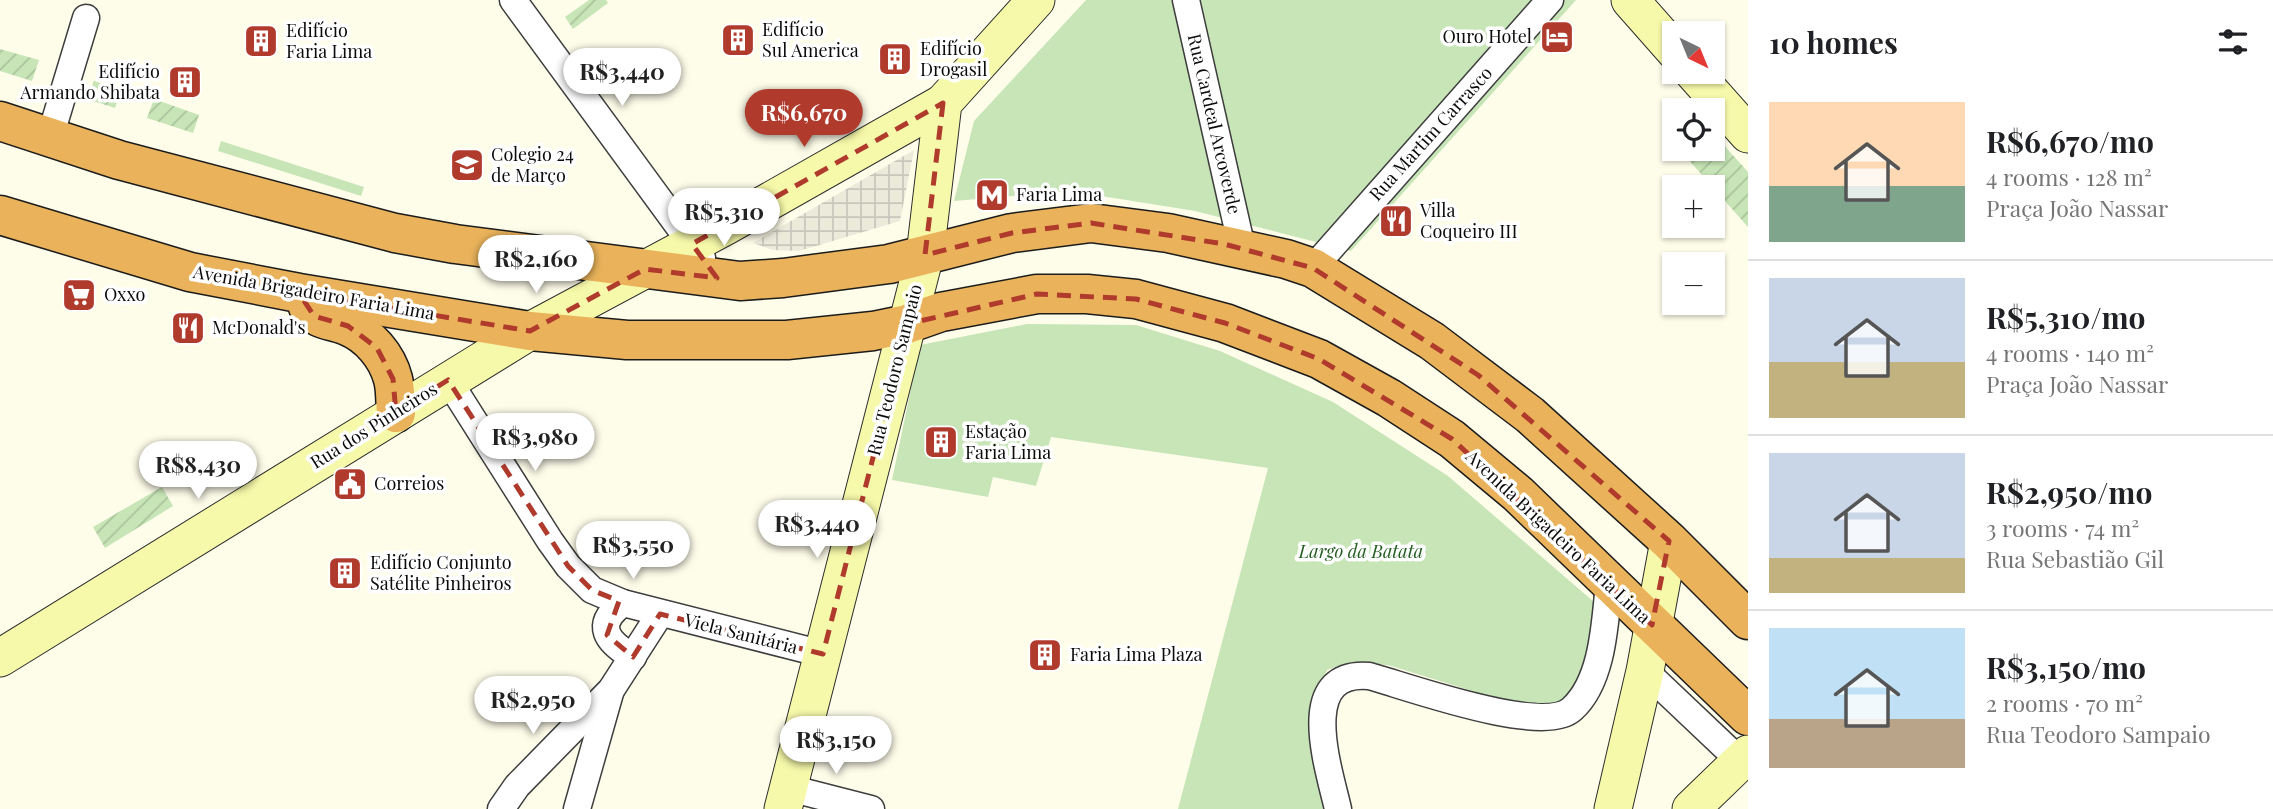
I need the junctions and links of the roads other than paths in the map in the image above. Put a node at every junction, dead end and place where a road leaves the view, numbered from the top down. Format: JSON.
{"nodes":[{"id":1,"x":513,"y":0,"type":"edge"},
{"id":2,"x":1036,"y":0,"type":"edge"},
{"id":3,"x":1186,"y":0,"type":"edge"},
{"id":4,"x":1550,"y":0,"type":"edge"},
{"id":5,"x":1630,"y":0,"type":"edge"},
{"id":6,"x":86,"y":18,"type":"dead end"},
{"id":7,"x":1662,"y":36,"type":"edge"},
{"id":8,"x":1705,"y":84,"type":"edge"},
{"id":9,"x":943,"y":103,"type":"junction"},
{"id":10,"x":0,"y":121,"type":"edge"},
{"id":11,"x":1746,"y":126,"type":"edge"},
{"id":12,"x":50,"y":137,"type":"junction"},
{"id":13,"x":0,"y":215,"type":"edge"},
{"id":14,"x":692,"y":244,"type":"junction"},
{"id":15,"x":1242,"y":248,"type":"junction"},
{"id":16,"x":925,"y":255,"type":"junction"},
{"id":17,"x":1313,"y":268,"type":"junction"},
{"id":18,"x":645,"y":269,"type":"junction"},
{"id":19,"x":717,"y":278,"type":"junction"},
{"id":20,"x":299,"y":293,"type":"junction"},
{"id":21,"x":907,"y":324,"type":"junction"},
{"id":22,"x":530,"y":331,"type":"junction"},
{"id":23,"x":448,"y":380,"type":"junction"},
{"id":24,"x":396,"y":413,"type":"junction"},
{"id":25,"x":1669,"y":541,"type":"junction"},
{"id":26,"x":1609,"y":583,"type":"junction"},
{"id":27,"x":623,"y":603,"type":"junction"},
{"id":28,"x":660,"y":614,"type":"junction"},
{"id":29,"x":1748,"y":620,"type":"edge"},
{"id":30,"x":1653,"y":625,"type":"junction"},
{"id":31,"x":823,"y":654,"type":"junction"},
{"id":32,"x":633,"y":657,"type":"junction"},
{"id":33,"x":0,"y":658,"type":"edge"},
{"id":34,"x":1645,"y":671,"type":"junction"},
{"id":35,"x":611,"y":690,"type":"junction"},
{"id":36,"x":1748,"y":716,"type":"edge"},
{"id":37,"x":1744,"y":758,"type":"edge"},
{"id":38,"x":786,"y":798,"type":"edge"},
{"id":39,"x":501,"y":809,"type":"edge"},
{"id":40,"x":578,"y":809,"type":"edge"},
{"id":41,"x":871,"y":809,"type":"edge"},
{"id":42,"x":1338,"y":809,"type":"edge"},
{"id":43,"x":1613,"y":809,"type":"edge"},
{"id":44,"x":1691,"y":809,"type":"edge"}],
"edges":[{"from":1,"to":14,"type":"street"},
{"from":2,"to":9,"type":"main road"},
{"from":3,"to":15,"type":"street","name":"Rua Cardeal Arcoverde"},
{"from":4,"to":17,"type":"street","name":"Rua Martim Carrasco"},
{"from":5,"to":7,"type":"main road"},
{"from":6,"to":12,"type":"street"},
{"from":8,"to":11,"type":"main road"},
{"from":9,"to":14,"type":"main road","name":"Rua dos Pinheiros"},
{"from":9,"to":16,"type":"main road","name":"Rua Teodoro Sampaio"},
{"from":10,"to":12,"type":"highway"},
{"from":12,"to":18,"type":"highway"},
{"from":13,"to":20,"type":"highway","name":"Avenida Brigadeiro Faria Lima"},
{"from":14,"to":18,"type":"main road","name":"Rua dos Pinheiros"},
{"from":14,"to":19,"type":"street"},
{"from":15,"to":16,"type":"highway"},
{"from":15,"to":17,"type":"highway"},
{"from":16,"to":19,"type":"highway"},
{"from":16,"to":21,"type":"main road","name":"Rua Teodoro Sampaio"},
{"from":17,"to":25,"type":"highway"},
{"from":18,"to":19,"type":"highway"},
{"from":18,"to":22,"type":"main road","name":"Rua dos Pinheiros"},
{"from":20,"to":22,"type":"highway","name":"Avenida Brigadeiro Faria Lima"},
{"from":20,"to":24,"type":"highway"},
{"from":21,"to":22,"type":"highway","name":"Avenida Brigadeiro Faria Lima"},
{"from":21,"to":26,"type":"highway","name":"Avenida Brigadeiro Faria Lima"},
{"from":21,"to":31,"type":"main road","name":"Rua Teodoro Sampaio"},
{"from":22,"to":23,"type":"main road","name":"Rua dos Pinheiros"},
{"from":23,"to":24,"type":"main road","name":"Rua dos Pinheiros"},
{"from":23,"to":27,"type":"street","name":"Viela Sanitária"},
{"from":24,"to":33,"type":"main road","name":"Rua dos Pinheiros"},
{"from":25,"to":29,"type":"highway"},
{"from":25,"to":30,"type":"main road"},
{"from":26,"to":30,"type":"highway","name":"Avenida Brigadeiro Faria Lima"},
{"from":26,"to":42,"type":"street"},
{"from":27,"to":28,"type":"street","name":"Viela Sanitária"},
{"from":27,"to":32,"type":"street"},
{"from":28,"to":31,"type":"street","name":"Viela Sanitária"},
{"from":28,"to":32,"type":"street"},
{"from":30,"to":34,"type":"main road"},
{"from":30,"to":36,"type":"highway","name":"Avenida Brigadeiro Faria Lima"},
{"from":31,"to":38,"type":"main road","name":"Rua Teodoro Sampaio"},
{"from":32,"to":35,"type":"street"},
{"from":34,"to":37,"type":"street"},
{"from":34,"to":43,"type":"main road"},
{"from":35,"to":39,"type":"street"},
{"from":35,"to":40,"type":"street"},
{"from":37,"to":44,"type":"main road"},
{"from":38,"to":41,"type":"street"}]}
